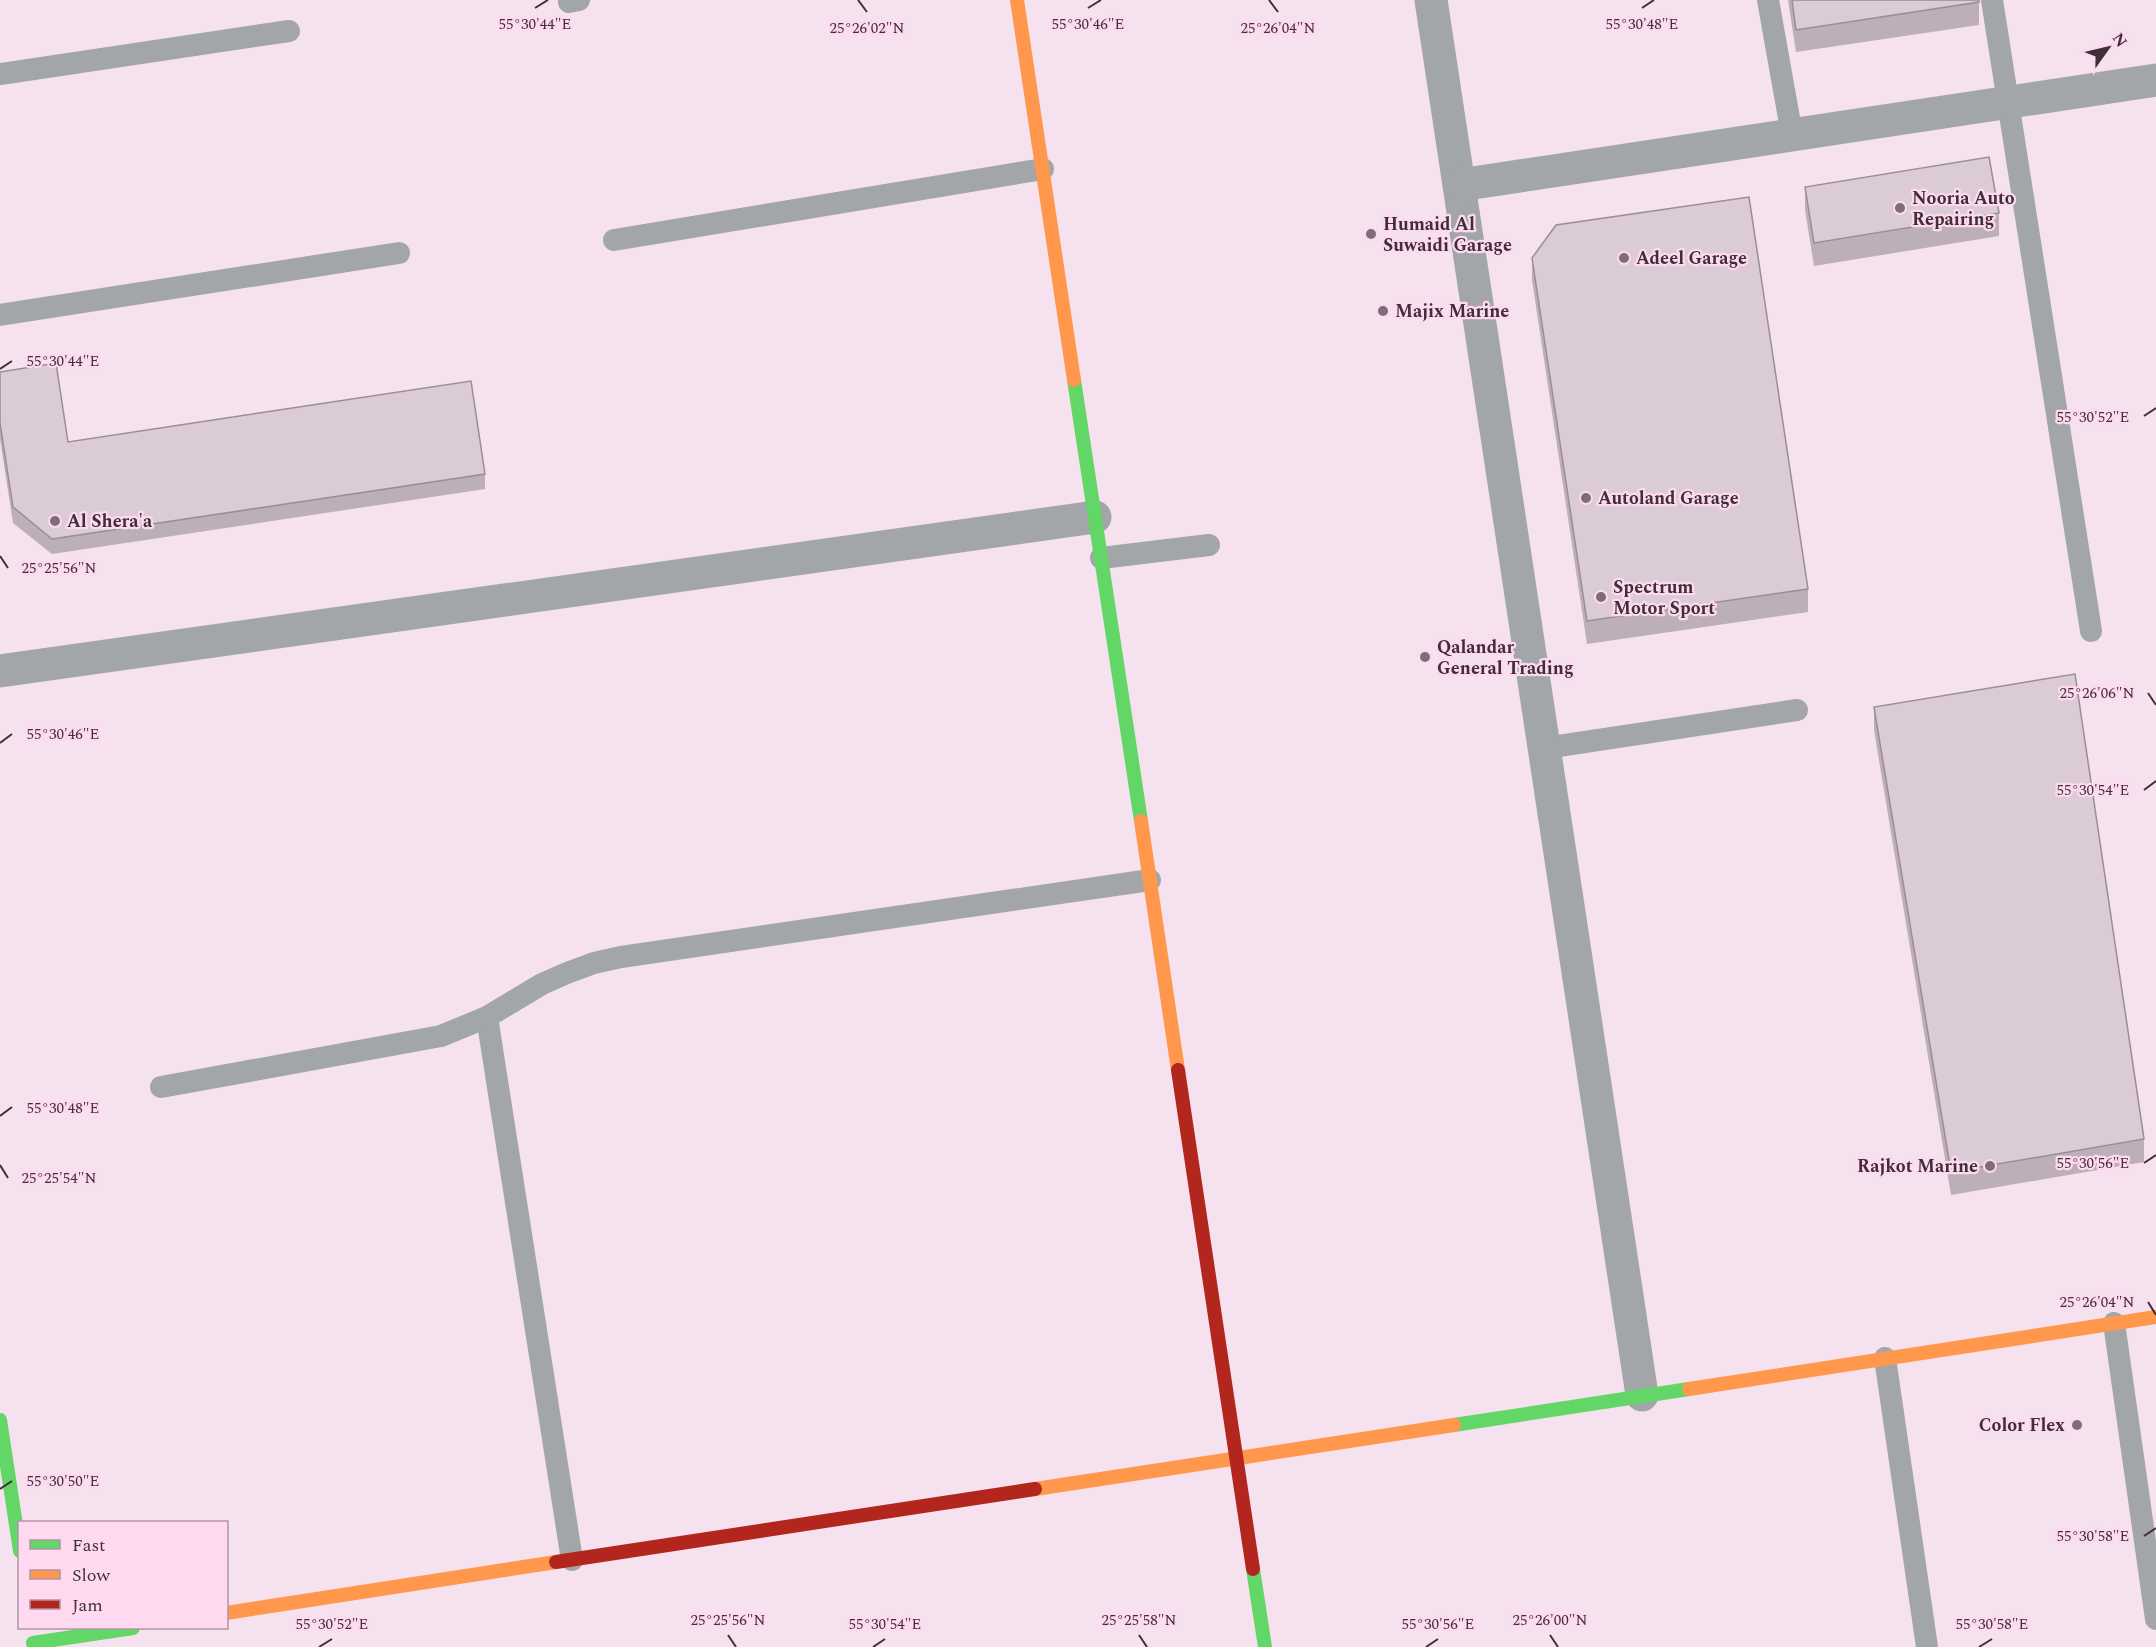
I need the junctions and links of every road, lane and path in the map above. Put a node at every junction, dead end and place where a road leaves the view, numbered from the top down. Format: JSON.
{"nodes":[{"id":1,"x":1017,"y":0,"type":"edge"},
{"id":2,"x":1431,"y":0,"type":"edge"},
{"id":3,"x":1768,"y":0,"type":"edge"},
{"id":4,"x":1992,"y":0,"type":"edge"},
{"id":5,"x":290,"y":31,"type":"dead end"},
{"id":6,"x":0,"y":74,"type":"edge"},
{"id":7,"x":2156,"y":80,"type":"edge"},
{"id":8,"x":2009,"y":102,"type":"junction"},
{"id":9,"x":1792,"y":135,"type":"junction"},
{"id":10,"x":1043,"y":169,"type":"junction"},
{"id":11,"x":1460,"y":185,"type":"junction"},
{"id":12,"x":614,"y":240,"type":"dead end"},
{"id":13,"x":399,"y":253,"type":"dead end"},
{"id":14,"x":0,"y":315,"type":"edge"},
{"id":15,"x":1095,"y":518,"type":"junction"},
{"id":16,"x":1209,"y":545,"type":"dead end"},
{"id":17,"x":1101,"y":558,"type":"junction"},
{"id":18,"x":2091,"y":631,"type":"dead end"},
{"id":19,"x":0,"y":671,"type":"edge"},
{"id":20,"x":1797,"y":710,"type":"dead end"},
{"id":21,"x":1545,"y":748,"type":"junction"},
{"id":22,"x":1150,"y":880,"type":"junction"},
{"id":23,"x":487,"y":1017,"type":"junction"},
{"id":24,"x":161,"y":1087,"type":"dead end"},
{"id":25,"x":2156,"y":1317,"type":"edge"},
{"id":26,"x":2114,"y":1323,"type":"junction"},
{"id":27,"x":1885,"y":1358,"type":"junction"},
{"id":28,"x":1642,"y":1395,"type":"junction"},
{"id":29,"x":0,"y":1419,"type":"edge"},
{"id":30,"x":1237,"y":1458,"type":"junction"},
{"id":31,"x":18,"y":1538,"type":"edge"},
{"id":32,"x":572,"y":1560,"type":"junction"},
{"id":33,"x":228,"y":1613,"type":"edge"},
{"id":34,"x":2156,"y":1619,"type":"edge"},
{"id":35,"x":31,"y":1629,"type":"edge"},
{"id":36,"x":122,"y":1629,"type":"edge"},
{"id":37,"x":128,"y":1629,"type":"edge"},
{"id":38,"x":33,"y":1645,"type":"edge"},
{"id":39,"x":131,"y":1647,"type":"edge"},
{"id":40,"x":1265,"y":1647,"type":"edge"},
{"id":41,"x":1927,"y":1647,"type":"edge"}],
"edges":[{"from":1,"to":10,"type":"street"},
{"from":2,"to":11,"type":"street"},
{"from":3,"to":9,"type":"lane"},
{"from":4,"to":8,"type":"lane"},
{"from":5,"to":6,"type":"lane"},
{"from":7,"to":8,"type":"street"},
{"from":8,"to":9,"type":"street"},
{"from":8,"to":18,"type":"lane"},
{"from":9,"to":11,"type":"street"},
{"from":10,"to":12,"type":"lane"},
{"from":10,"to":15,"type":"street"},
{"from":11,"to":21,"type":"street"},
{"from":13,"to":14,"type":"lane"},
{"from":15,"to":17,"type":"street"},
{"from":15,"to":19,"type":"street"},
{"from":16,"to":17,"type":"lane"},
{"from":17,"to":22,"type":"street"},
{"from":20,"to":21,"type":"lane"},
{"from":21,"to":28,"type":"street"},
{"from":22,"to":23,"type":"lane"},
{"from":22,"to":30,"type":"street"},
{"from":23,"to":24,"type":"lane"},
{"from":23,"to":32,"type":"lane"},
{"from":25,"to":26,"type":"street"},
{"from":26,"to":27,"type":"street"},
{"from":26,"to":34,"type":"lane"},
{"from":27,"to":28,"type":"street"},
{"from":27,"to":41,"type":"lane"},
{"from":28,"to":30,"type":"street"},
{"from":29,"to":31,"type":"street"},
{"from":30,"to":32,"type":"street"},
{"from":30,"to":40,"type":"street"},
{"from":32,"to":33,"type":"street"},
{"from":35,"to":38,"type":"street"},
{"from":36,"to":38,"type":"street"},
{"from":37,"to":39,"type":"lane"}]}
